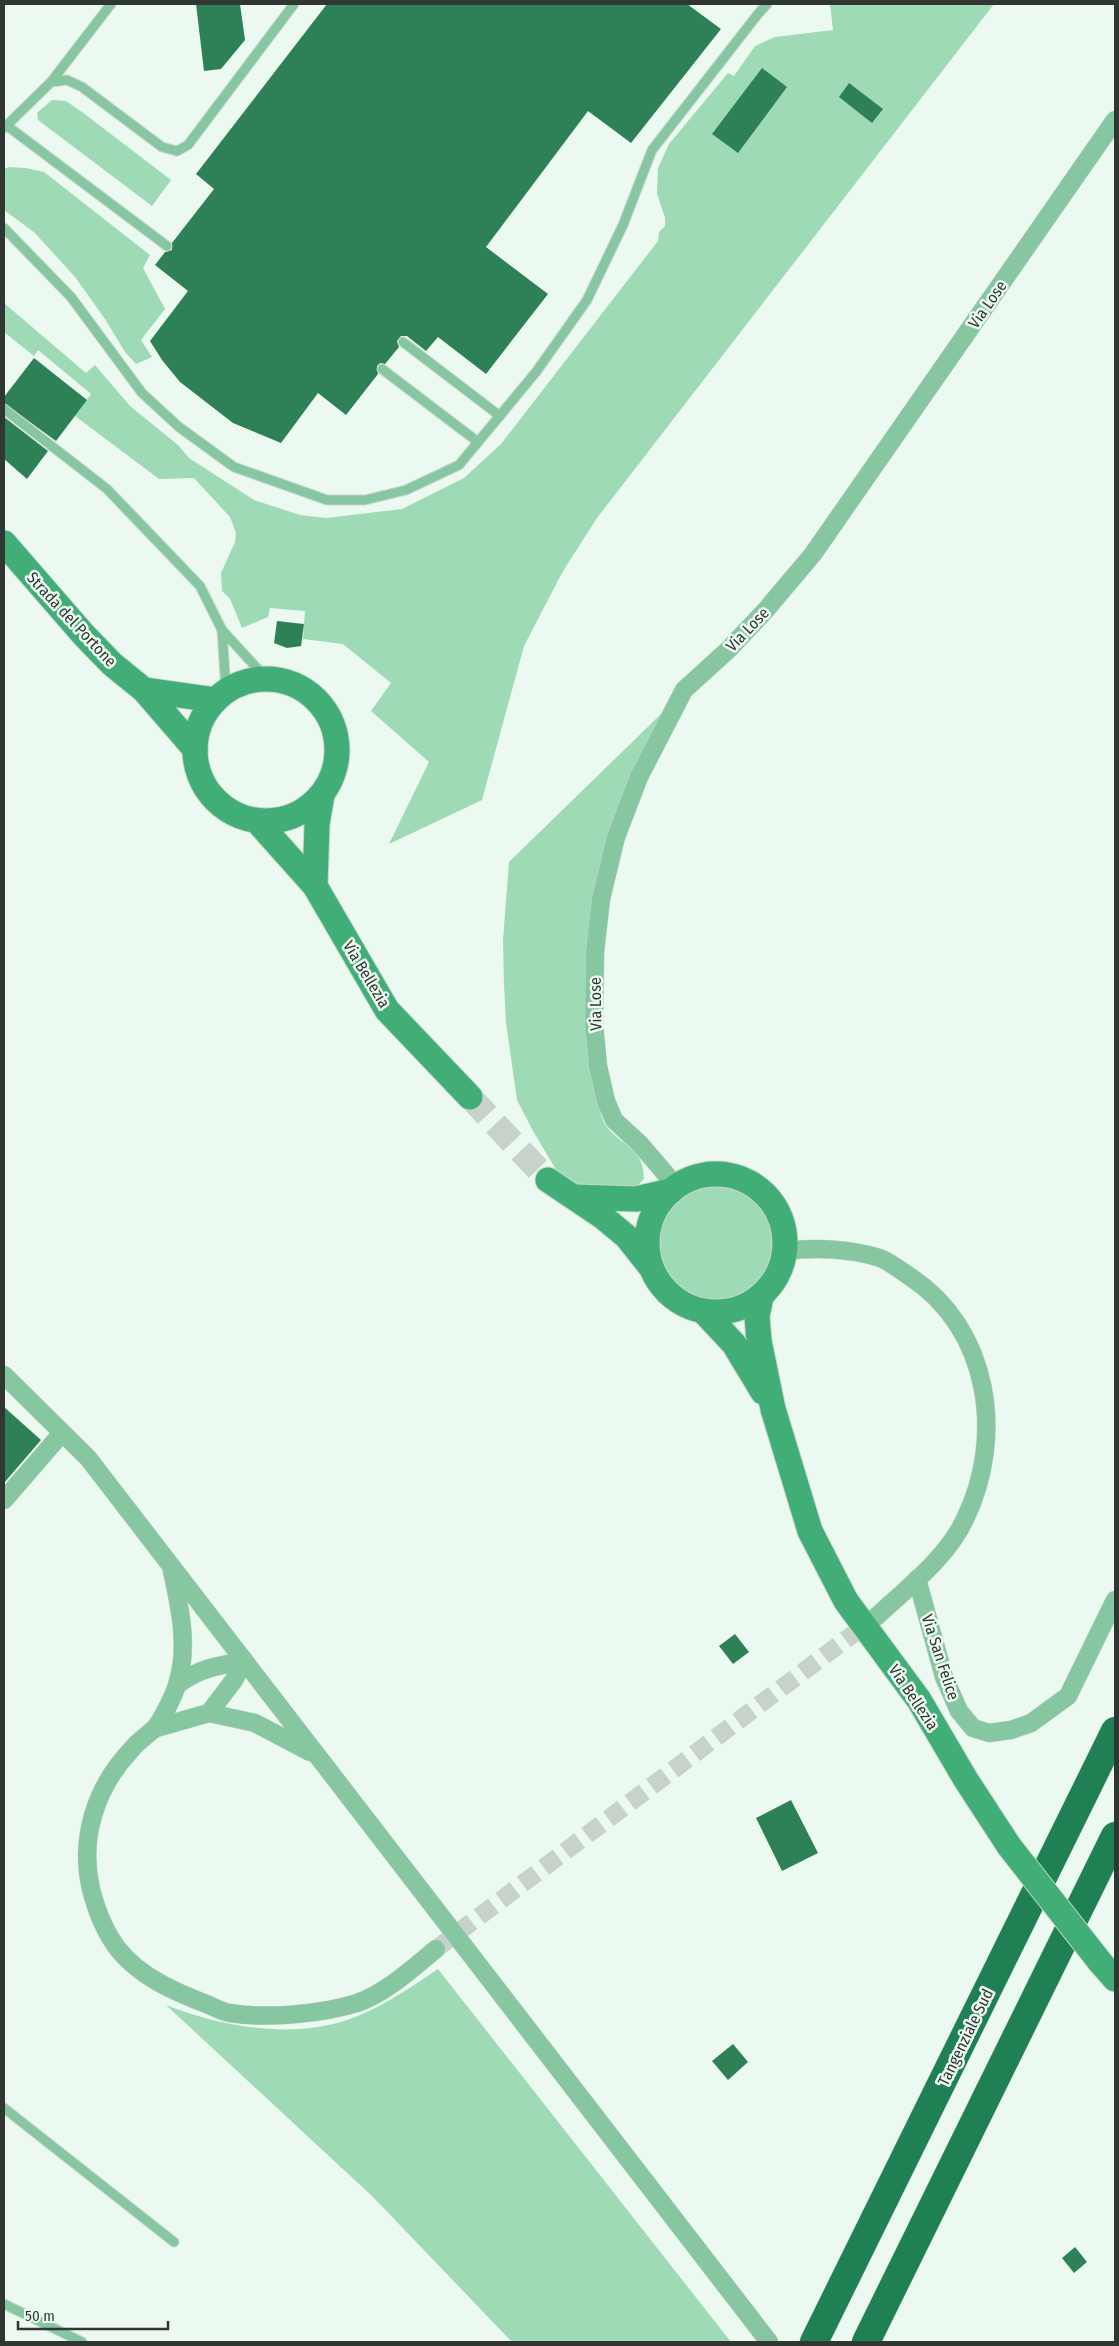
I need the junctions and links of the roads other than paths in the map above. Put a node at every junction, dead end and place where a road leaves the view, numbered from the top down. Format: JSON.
{"nodes":[{"id":1,"x":111,"y":4,"type":"edge"},
{"id":2,"x":294,"y":4,"type":"edge"},
{"id":3,"x":768,"y":4,"type":"edge"},
{"id":4,"x":51,"y":82,"type":"junction"},
{"id":5,"x":1115,"y":120,"type":"edge"},
{"id":6,"x":5,"y":126,"type":"edge"},
{"id":7,"x":4,"y":228,"type":"edge"},
{"id":8,"x":4,"y":238,"type":"edge"},
{"id":9,"x":23,"y":245,"type":"junction"},
{"id":10,"x":167,"y":246,"type":"dead end"},
{"id":11,"x":403,"y":342,"type":"dead end"},
{"id":12,"x":382,"y":368,"type":"dead end"},
{"id":13,"x":4,"y":409,"type":"edge"},
{"id":14,"x":500,"y":416,"type":"junction"},
{"id":15,"x":478,"y":442,"type":"junction"},
{"id":16,"x":4,"y":543,"type":"edge"},
{"id":17,"x":222,"y":630,"type":"junction"},
{"id":18,"x":266,"y":678,"type":"junction"},
{"id":19,"x":144,"y":690,"type":"junction"},
{"id":20,"x":220,"y":695,"type":"junction"},
{"id":21,"x":195,"y":749,"type":"junction"},
{"id":22,"x":322,"y":796,"type":"junction"},
{"id":23,"x":257,"y":820,"type":"junction"},
{"id":24,"x":316,"y":886,"type":"junction"},
{"id":25,"x":470,"y":1097,"type":"tunnel mouth"},
{"id":26,"x":548,"y":1180,"type":"tunnel mouth"},
{"id":27,"x":674,"y":1188,"type":"junction"},
{"id":28,"x":576,"y":1197,"type":"junction"},
{"id":29,"x":786,"y":1250,"type":"junction"},
{"id":30,"x":651,"y":1268,"type":"junction"},
{"id":31,"x":761,"y":1297,"type":"junction"},
{"id":32,"x":703,"y":1311,"type":"junction"},
{"id":33,"x":4,"y":1375,"type":"edge"},
{"id":34,"x":773,"y":1410,"type":"junction"},
{"id":35,"x":62,"y":1433,"type":"junction"},
{"id":36,"x":4,"y":1500,"type":"edge"},
{"id":37,"x":171,"y":1567,"type":"junction"},
{"id":38,"x":916,"y":1579,"type":"junction"},
{"id":39,"x":1115,"y":1600,"type":"edge"},
{"id":40,"x":876,"y":1617,"type":"tunnel mouth"},
{"id":41,"x":244,"y":1661,"type":"junction"},
{"id":42,"x":177,"y":1685,"type":"junction"},
{"id":43,"x":208,"y":1713,"type":"junction"},
{"id":44,"x":156,"y":1728,"type":"junction"},
{"id":45,"x":1115,"y":1730,"type":"edge"},
{"id":46,"x":317,"y":1756,"type":"junction"},
{"id":47,"x":1115,"y":1836,"type":"edge"},
{"id":48,"x":436,"y":1949,"type":"tunnel mouth"},
{"id":49,"x":1108,"y":1970,"type":"edge"},
{"id":50,"x":4,"y":2108,"type":"edge"},
{"id":51,"x":174,"y":2242,"type":"dead end"},
{"id":52,"x":4,"y":2304,"type":"edge"},
{"id":53,"x":764,"y":2337,"type":"edge"},
{"id":54,"x":82,"y":2342,"type":"edge"},
{"id":55,"x":814,"y":2342,"type":"edge"},
{"id":56,"x":866,"y":2342,"type":"edge"}],
"edges":[{"from":1,"to":4,"type":"lane"},
{"from":2,"to":4,"type":"lane"},
{"from":3,"to":14,"type":"lane"},
{"from":4,"to":6,"type":"lane"},
{"from":5,"to":27,"type":"street","name":"Via Lose"},
{"from":6,"to":10,"type":"lane"},
{"from":7,"to":9,"type":"lane"},
{"from":8,"to":9,"type":"lane"},
{"from":9,"to":15,"type":"lane"},
{"from":11,"to":14,"type":"lane"},
{"from":12,"to":15,"type":"lane"},
{"from":13,"to":17,"type":"lane"},
{"from":14,"to":15,"type":"lane"},
{"from":16,"to":19,"type":"street","name":"Strada del Portone"},
{"from":17,"to":18,"type":"lane"},
{"from":17,"to":20,"type":"lane"},
{"from":18,"to":20,"type":"street"},
{"from":18,"to":22,"type":"street"},
{"from":19,"to":20,"type":"street"},
{"from":19,"to":21,"type":"street","name":"Strada del Portone"},
{"from":20,"to":21,"type":"street"},
{"from":21,"to":23,"type":"street"},
{"from":22,"to":23,"type":"street"},
{"from":22,"to":24,"type":"street"},
{"from":23,"to":24,"type":"street","name":"Via Bellezia"},
{"from":24,"to":25,"type":"street","name":"Via Bellezia"},
{"from":26,"to":28,"type":"street","name":"Via Bellezia"},
{"from":27,"to":28,"type":"street","name":"Via Bellezia"},
{"from":27,"to":29,"type":"street","name":"Via Bellezia"},
{"from":27,"to":30,"type":"street","name":"Via Bellezia"},
{"from":28,"to":30,"type":"street","name":"Via Bellezia"},
{"from":29,"to":31,"type":"street","name":"Via Bellezia"},
{"from":29,"to":38,"type":"street"},
{"from":30,"to":32,"type":"street","name":"Via Bellezia"},
{"from":31,"to":32,"type":"street","name":"Via Bellezia"},
{"from":31,"to":34,"type":"street","name":"Via Bellezia"},
{"from":32,"to":34,"type":"street","name":"Via Bellezia"},
{"from":33,"to":35,"type":"street"},
{"from":34,"to":49,"type":"street","name":"Via Bellezia","bridge":true},
{"from":35,"to":36,"type":"street"},
{"from":35,"to":37,"type":"street"},
{"from":37,"to":41,"type":"street"},
{"from":37,"to":42,"type":"street"},
{"from":38,"to":39,"type":"street","name":"Via San Felice"},
{"from":38,"to":40,"type":"street"},
{"from":41,"to":42,"type":"street"},
{"from":41,"to":43,"type":"street"},
{"from":41,"to":46,"type":"street"},
{"from":42,"to":44,"type":"street"},
{"from":43,"to":44,"type":"street"},
{"from":43,"to":46,"type":"street"},
{"from":44,"to":48,"type":"street"},
{"from":45,"to":55,"type":"highway","name":"Tangenziale Sud"},
{"from":46,"to":53,"type":"street"},
{"from":47,"to":56,"type":"highway"},
{"from":50,"to":51,"type":"lane"},
{"from":52,"to":54,"type":"lane"}]}
